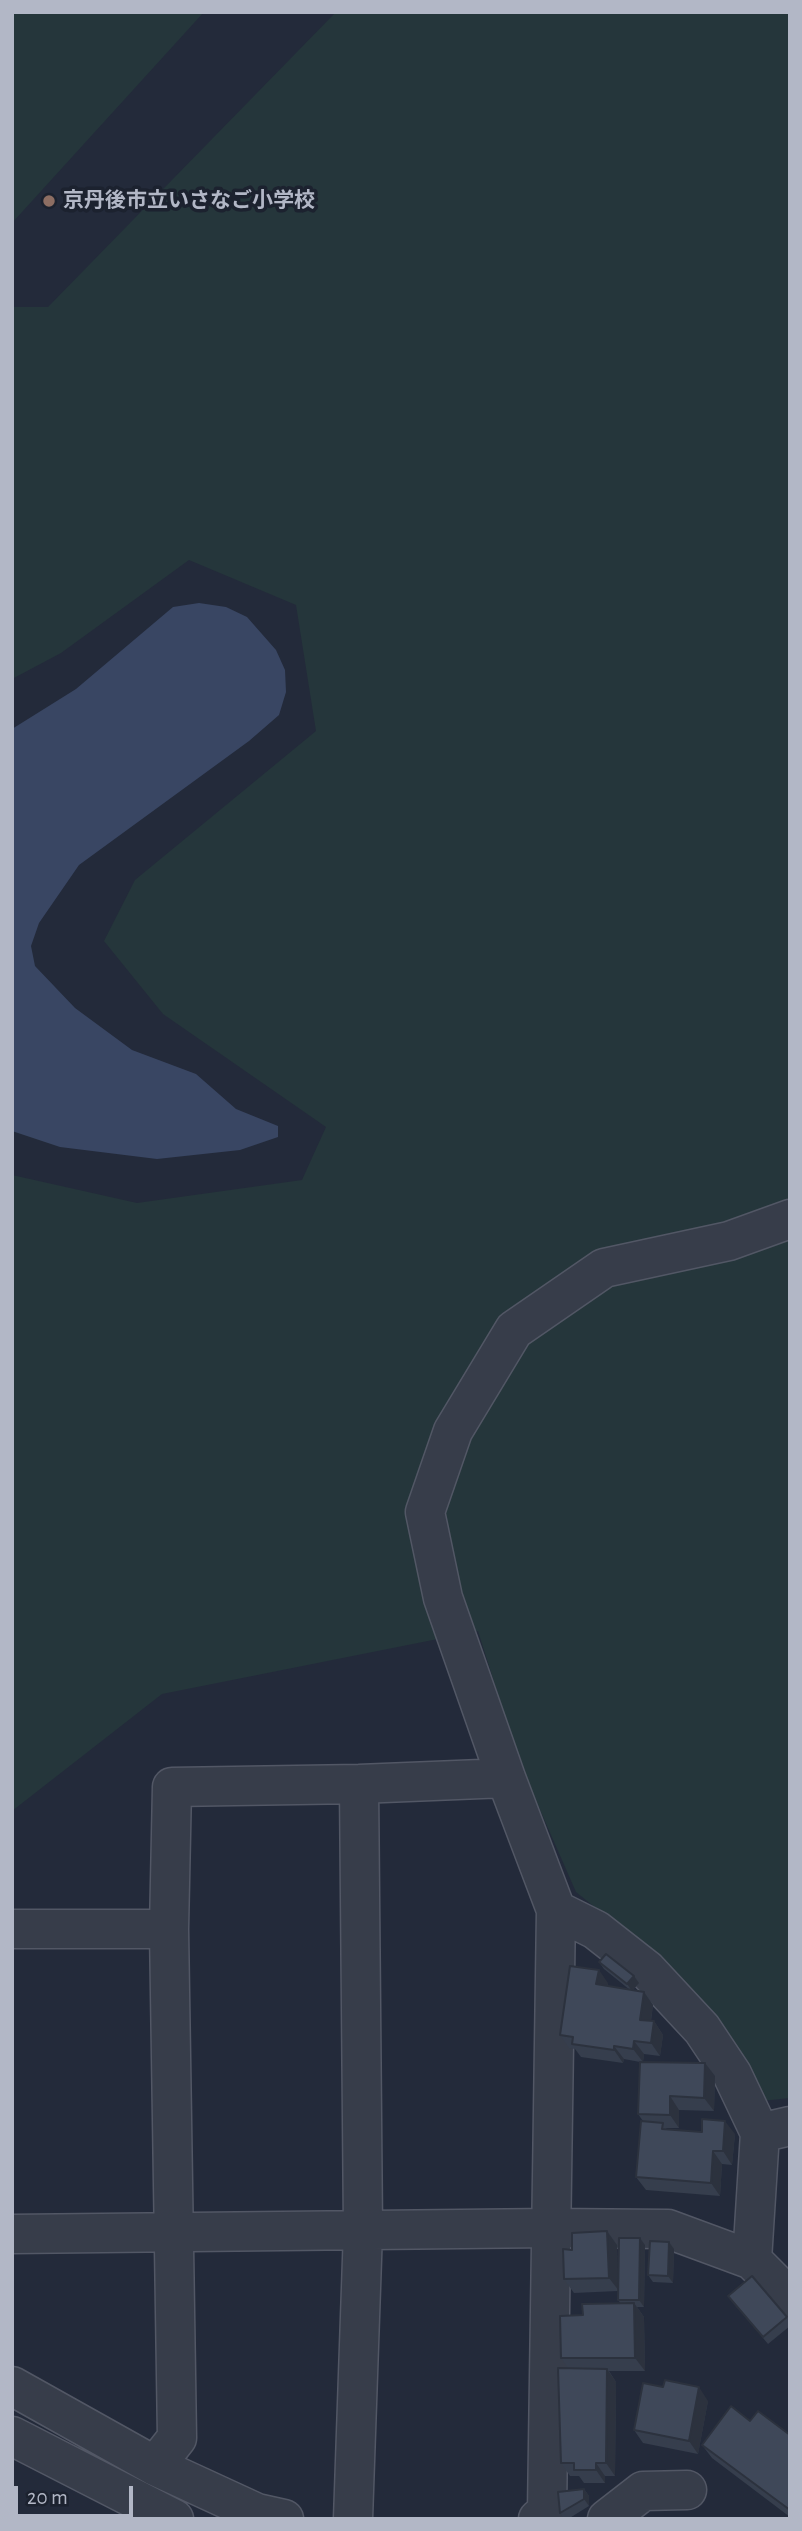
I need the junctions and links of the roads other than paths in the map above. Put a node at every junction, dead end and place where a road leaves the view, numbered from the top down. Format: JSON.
{"nodes":[{"id":1,"x":790,"y":1219,"type":"edge"},
{"id":2,"x":506,"y":1778,"type":"junction"},
{"id":3,"x":359,"y":1784,"type":"junction"},
{"id":4,"x":556,"y":1910,"type":"junction"},
{"id":5,"x":12,"y":1929,"type":"edge"},
{"id":6,"x":169,"y":1929,"type":"junction"},
{"id":7,"x":775,"y":2130,"type":"edge"},
{"id":8,"x":551,"y":2228,"type":"junction"},
{"id":9,"x":363,"y":2230,"type":"junction"},
{"id":10,"x":174,"y":2232,"type":"junction"},
{"id":11,"x":12,"y":2234,"type":"edge"},
{"id":12,"x":752,"y":2260,"type":"junction"},
{"id":13,"x":790,"y":2298,"type":"edge"},
{"id":14,"x":12,"y":2386,"type":"edge"},
{"id":15,"x":12,"y":2436,"type":"edge"},
{"id":16,"x":155,"y":2466,"type":"junction"},
{"id":17,"x":687,"y":2490,"type":"dead end"},
{"id":18,"x":128,"y":2509,"type":"edge"},
{"id":19,"x":174,"y":2519,"type":"edge"},
{"id":20,"x":284,"y":2519,"type":"edge"},
{"id":21,"x":353,"y":2519,"type":"edge"},
{"id":22,"x":538,"y":2519,"type":"edge"},
{"id":23,"x":607,"y":2519,"type":"edge"}],
"edges":[{"from":1,"to":2,"type":"street"},
{"from":2,"to":3,"type":"street"},
{"from":2,"to":4,"type":"street"},
{"from":3,"to":6,"type":"street"},
{"from":3,"to":9,"type":"street"},
{"from":4,"to":7,"type":"street"},
{"from":4,"to":8,"type":"street"},
{"from":5,"to":6,"type":"street"},
{"from":6,"to":10,"type":"street"},
{"from":7,"to":12,"type":"street"},
{"from":8,"to":9,"type":"street"},
{"from":8,"to":12,"type":"street"},
{"from":8,"to":22,"type":"street"},
{"from":9,"to":10,"type":"street"},
{"from":9,"to":21,"type":"street"},
{"from":10,"to":11,"type":"street"},
{"from":10,"to":16,"type":"street"},
{"from":12,"to":13,"type":"street"},
{"from":14,"to":16,"type":"street"},
{"from":15,"to":18,"type":"street"},
{"from":16,"to":20,"type":"street"},
{"from":17,"to":23,"type":"street"},
{"from":18,"to":19,"type":"street"}]}
